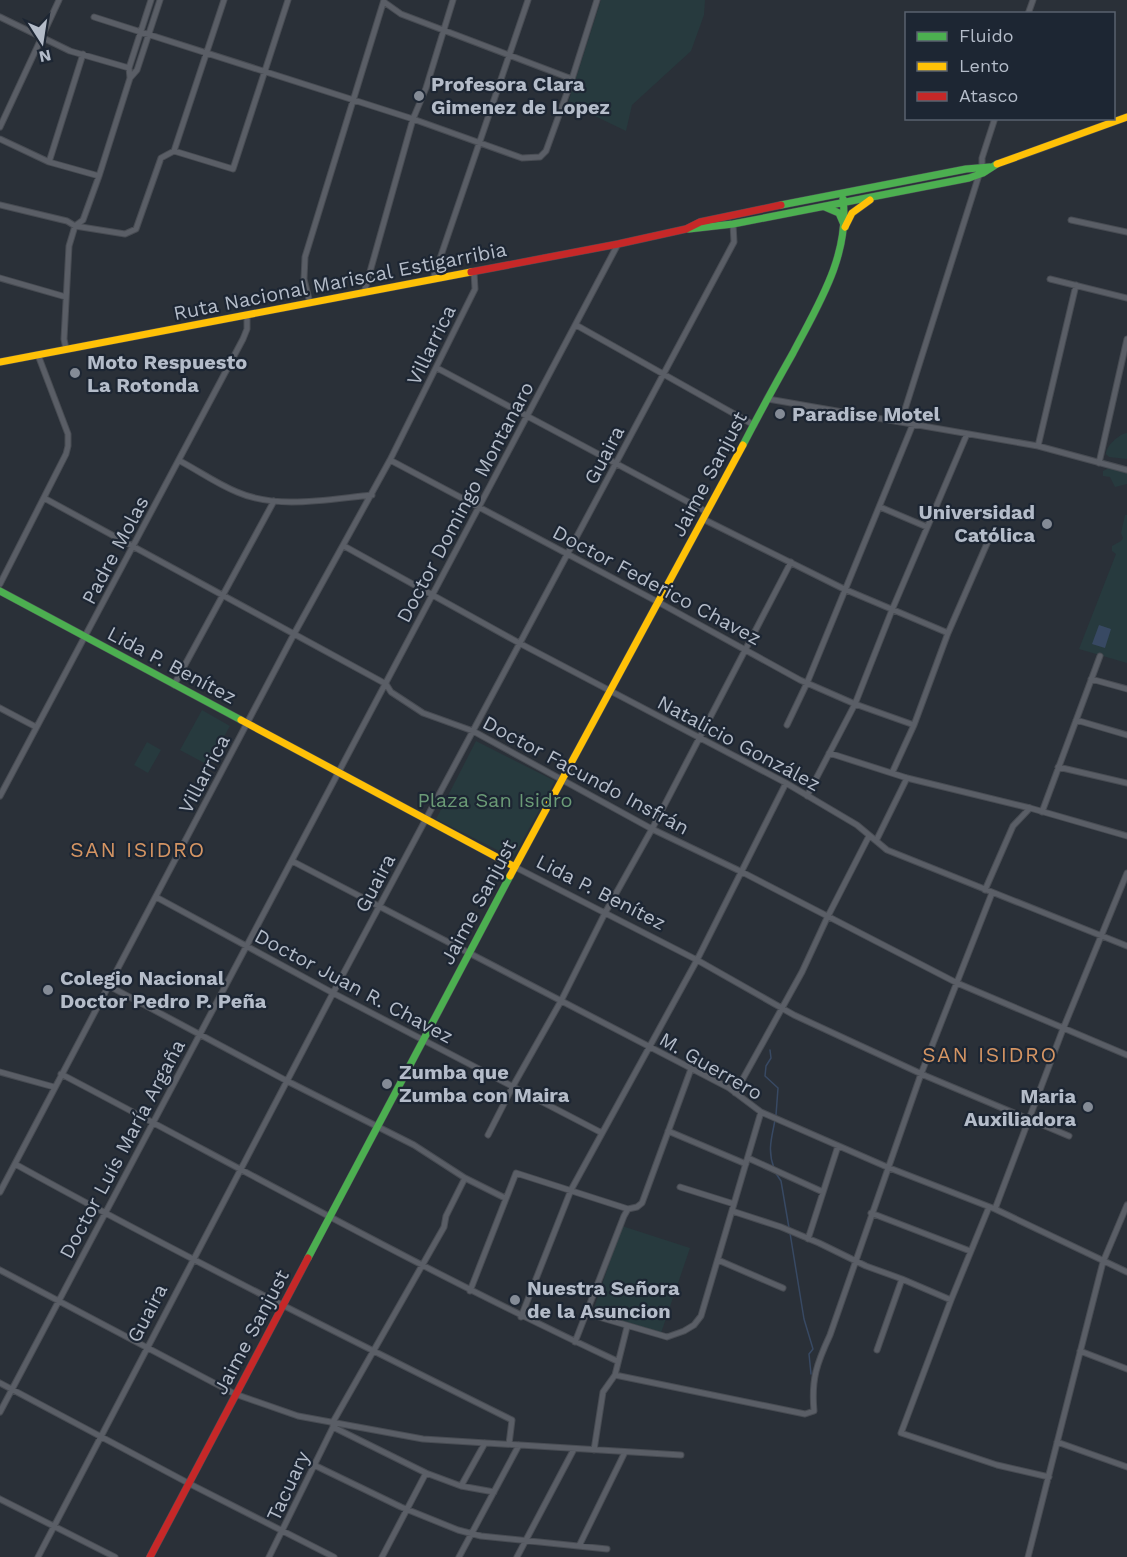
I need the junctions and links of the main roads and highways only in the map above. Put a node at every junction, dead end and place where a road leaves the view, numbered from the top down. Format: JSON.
{"nodes":[{"id":1,"x":1127,"y":117,"type":"edge"},
{"id":2,"x":984,"y":170,"type":"junction"},
{"id":3,"x":842,"y":194,"type":"junction"},
{"id":4,"x":882,"y":196,"type":"junction"},
{"id":5,"x":844,"y":203,"type":"junction"},
{"id":6,"x":817,"y":207,"type":"junction"},
{"id":7,"x":845,"y":227,"type":"junction"},
{"id":8,"x":686,"y":229,"type":"junction"},
{"id":9,"x":0,"y":362,"type":"edge"},
{"id":10,"x":0,"y":591,"type":"edge"},
{"id":11,"x":515,"y":867,"type":"junction"},
{"id":12,"x":150,"y":1557,"type":"edge"}],
"edges":[{"from":1,"to":2,"type":"main road","name":"Ruta Nacional Mariscal Estigarribia"},
{"from":2,"to":3,"type":"main road","name":"Ruta Nacional Mariscal Estigarribia"},
{"from":2,"to":4,"type":"main road","name":"Ruta Nacional Mariscal Estigarribia"},
{"from":3,"to":5,"type":"main road","name":"Jaime Sanjust"},
{"from":3,"to":8,"type":"main road","name":"Ruta Nacional Mariscal Estigarribia"},
{"from":4,"to":5,"type":"main road","name":"Ruta Nacional Mariscal Estigarribia"},
{"from":4,"to":7,"type":"main road"},
{"from":5,"to":6,"type":"main road","name":"Ruta Nacional Mariscal Estigarribia"},
{"from":5,"to":7,"type":"main road","name":"Jaime Sanjust"},
{"from":6,"to":7,"type":"main road"},
{"from":6,"to":8,"type":"main road","name":"Ruta Nacional Mariscal Estigarribia"},
{"from":7,"to":11,"type":"main road","name":"Jaime Sanjust"},
{"from":8,"to":9,"type":"main road","name":"Ruta Nacional Mariscal Estigarribia"},
{"from":10,"to":11,"type":"main road","name":"Lida P. Benítez"},
{"from":11,"to":12,"type":"main road","name":"Jaime Sanjust"}]}
